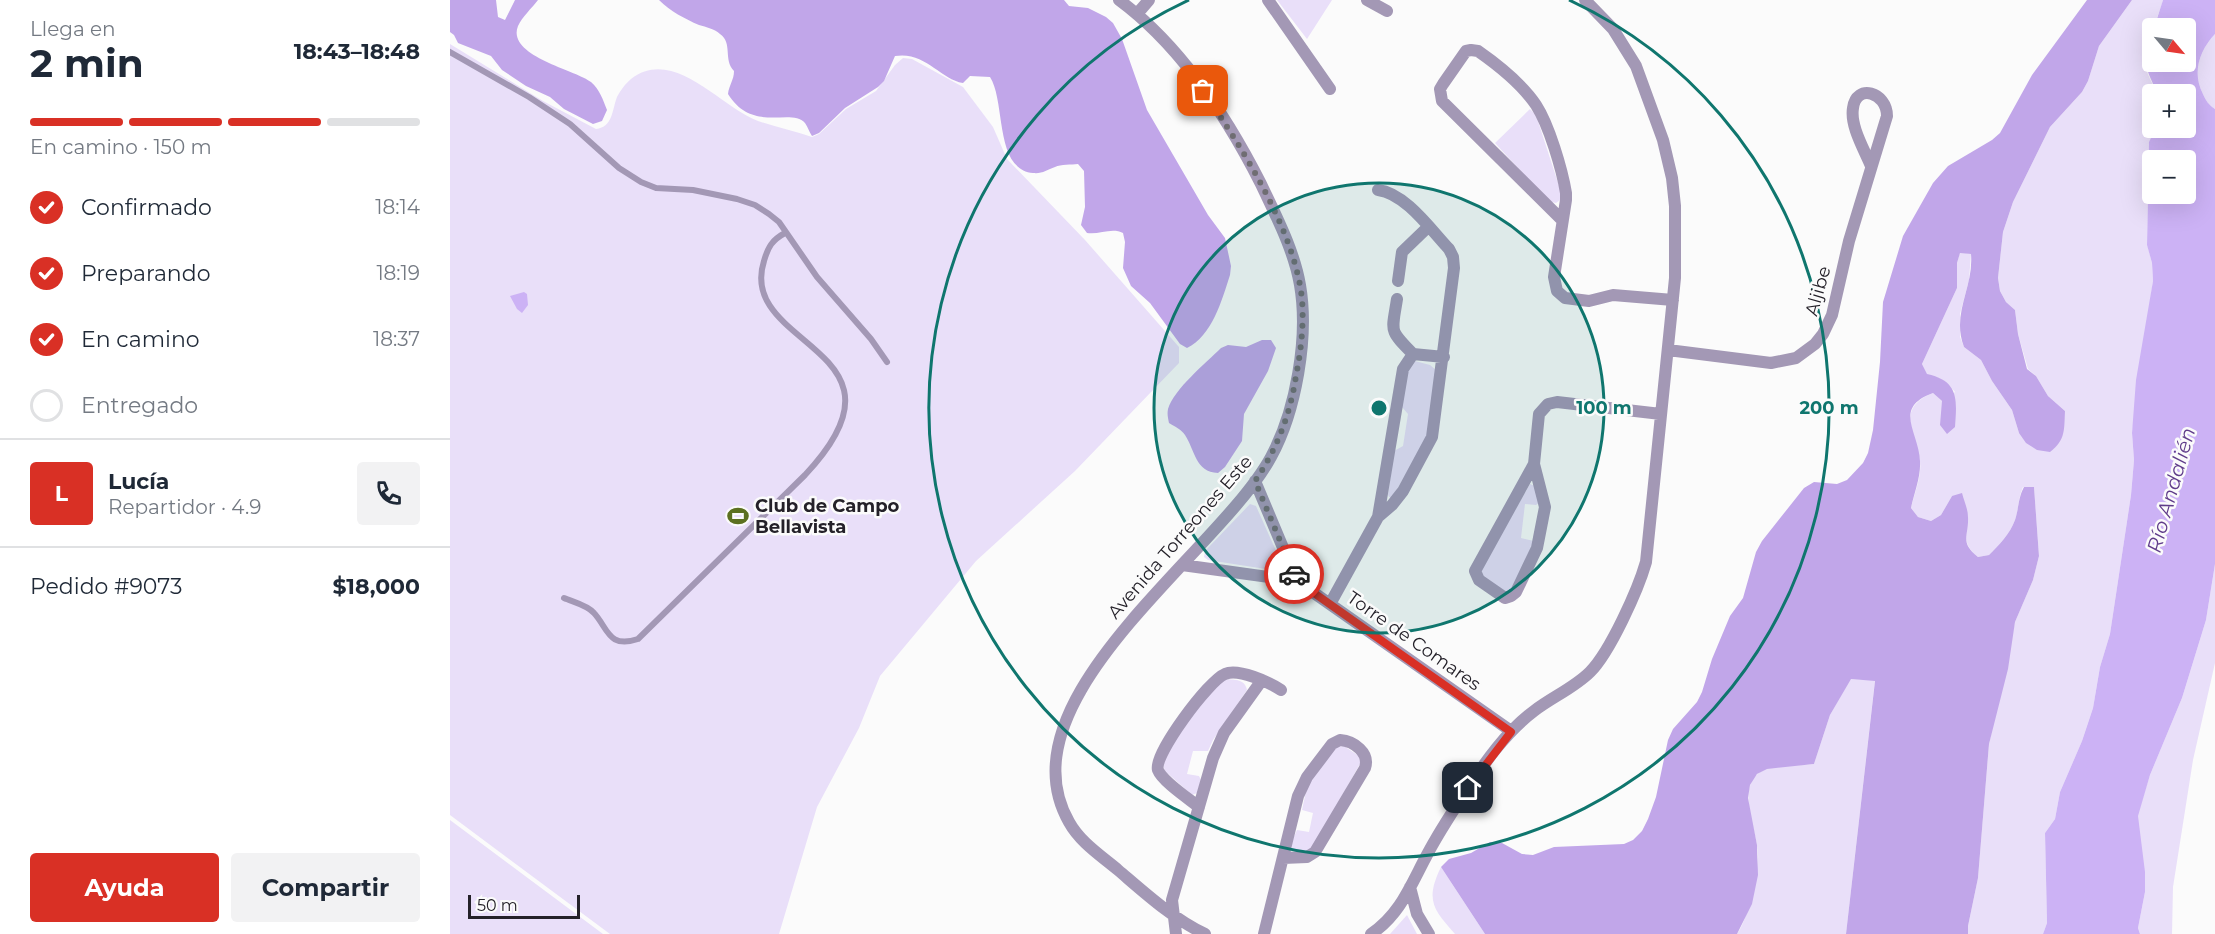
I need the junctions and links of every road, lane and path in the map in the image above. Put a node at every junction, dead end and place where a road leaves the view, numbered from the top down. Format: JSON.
{"nodes":[{"id":1,"x":1119,"y":0,"type":"edge"},
{"id":2,"x":1149,"y":0,"type":"edge"},
{"id":3,"x":1268,"y":0,"type":"edge"},
{"id":4,"x":1367,"y":0,"type":"edge"},
{"id":5,"x":1585,"y":0,"type":"edge"},
{"id":6,"x":1387,"y":11,"type":"dead end"},
{"id":7,"x":1137,"y":14,"type":"junction"},
{"id":8,"x":450,"y":52,"type":"edge"},
{"id":9,"x":1329,"y":89,"type":"dead end"},
{"id":10,"x":1871,"y":166,"type":"junction"},
{"id":11,"x":1378,"y":190,"type":"dead end"},
{"id":12,"x":1562,"y":220,"type":"junction"},
{"id":13,"x":1428,"y":227,"type":"junction"},
{"id":14,"x":785,"y":233,"type":"junction"},
{"id":15,"x":1398,"y":281,"type":"dead end"},
{"id":16,"x":1397,"y":299,"type":"dead end"},
{"id":17,"x":1673,"y":300,"type":"junction"},
{"id":18,"x":1668,"y":350,"type":"junction"},
{"id":19,"x":1413,"y":354,"type":"junction"},
{"id":20,"x":1444,"y":357,"type":"junction"},
{"id":21,"x":886,"y":362,"type":"dead end"},
{"id":22,"x":1661,"y":414,"type":"junction"},
{"id":23,"x":1534,"y":464,"type":"junction"},
{"id":24,"x":1255,"y":481,"type":"junction"},
{"id":25,"x":1378,"y":517,"type":"junction"},
{"id":26,"x":1182,"y":565,"type":"junction"},
{"id":27,"x":1297,"y":581,"type":"junction"},
{"id":28,"x":564,"y":597,"type":"dead end"},
{"id":29,"x":1330,"y":604,"type":"junction"},
{"id":30,"x":1262,"y":680,"type":"junction"},
{"id":31,"x":1281,"y":690,"type":"dead end"},
{"id":32,"x":1511,"y":732,"type":"junction"},
{"id":33,"x":1199,"y":807,"type":"junction"},
{"id":34,"x":1283,"y":858,"type":"junction"},
{"id":35,"x":1410,"y":887,"type":"junction"},
{"id":36,"x":1172,"y":915,"type":"junction"},
{"id":37,"x":1176,"y":934,"type":"edge"},
{"id":38,"x":1205,"y":934,"type":"edge"},
{"id":39,"x":1264,"y":934,"type":"edge"},
{"id":40,"x":1371,"y":934,"type":"edge"},
{"id":41,"x":1429,"y":934,"type":"edge"}],
"edges":[{"from":1,"to":7,"type":"street","name":"Avenida Torreones Este"},
{"from":2,"to":7,"type":"street"},
{"from":3,"to":9,"type":"street"},
{"from":4,"to":6,"type":"street"},
{"from":5,"to":17,"type":"street"},
{"from":7,"to":24,"type":"street","name":"Avenida Torreones Este"},
{"from":8,"to":14,"type":"lane"},
{"from":10,"to":10,"type":"street","name":"Aljibe"},
{"from":10,"to":18,"type":"street","name":"Aljibe"},
{"from":11,"to":13,"type":"street"},
{"from":12,"to":12,"type":"street"},
{"from":12,"to":17,"type":"street"},
{"from":13,"to":15,"type":"street"},
{"from":13,"to":20,"type":"street"},
{"from":14,"to":21,"type":"lane"},
{"from":14,"to":28,"type":"lane"},
{"from":16,"to":19,"type":"street"},
{"from":17,"to":18,"type":"street"},
{"from":18,"to":22,"type":"street"},
{"from":19,"to":20,"type":"street"},
{"from":19,"to":25,"type":"street"},
{"from":20,"to":25,"type":"street"},
{"from":22,"to":23,"type":"street"},
{"from":22,"to":32,"type":"street"},
{"from":23,"to":23,"type":"street"},
{"from":24,"to":26,"type":"street","name":"Avenida Torreones Este"},
{"from":24,"to":27,"type":"street"},
{"from":25,"to":29,"type":"street"},
{"from":26,"to":27,"type":"street","name":"Torre de Comares"},
{"from":26,"to":36,"type":"street","name":"Avenida Torreones Este"},
{"from":27,"to":29,"type":"street","name":"Torre de Comares"},
{"from":29,"to":32,"type":"street","name":"Torre de Comares"},
{"from":30,"to":31,"type":"street"},
{"from":30,"to":33,"type":"street"},
{"from":30,"to":33,"type":"street"},
{"from":32,"to":35,"type":"street"},
{"from":33,"to":36,"type":"street"},
{"from":34,"to":34,"type":"street"},
{"from":34,"to":39,"type":"street"},
{"from":35,"to":40,"type":"street"},
{"from":35,"to":41,"type":"street"},
{"from":36,"to":37,"type":"street"},
{"from":36,"to":38,"type":"street","name":"Avenida Torreones Este"}]}
